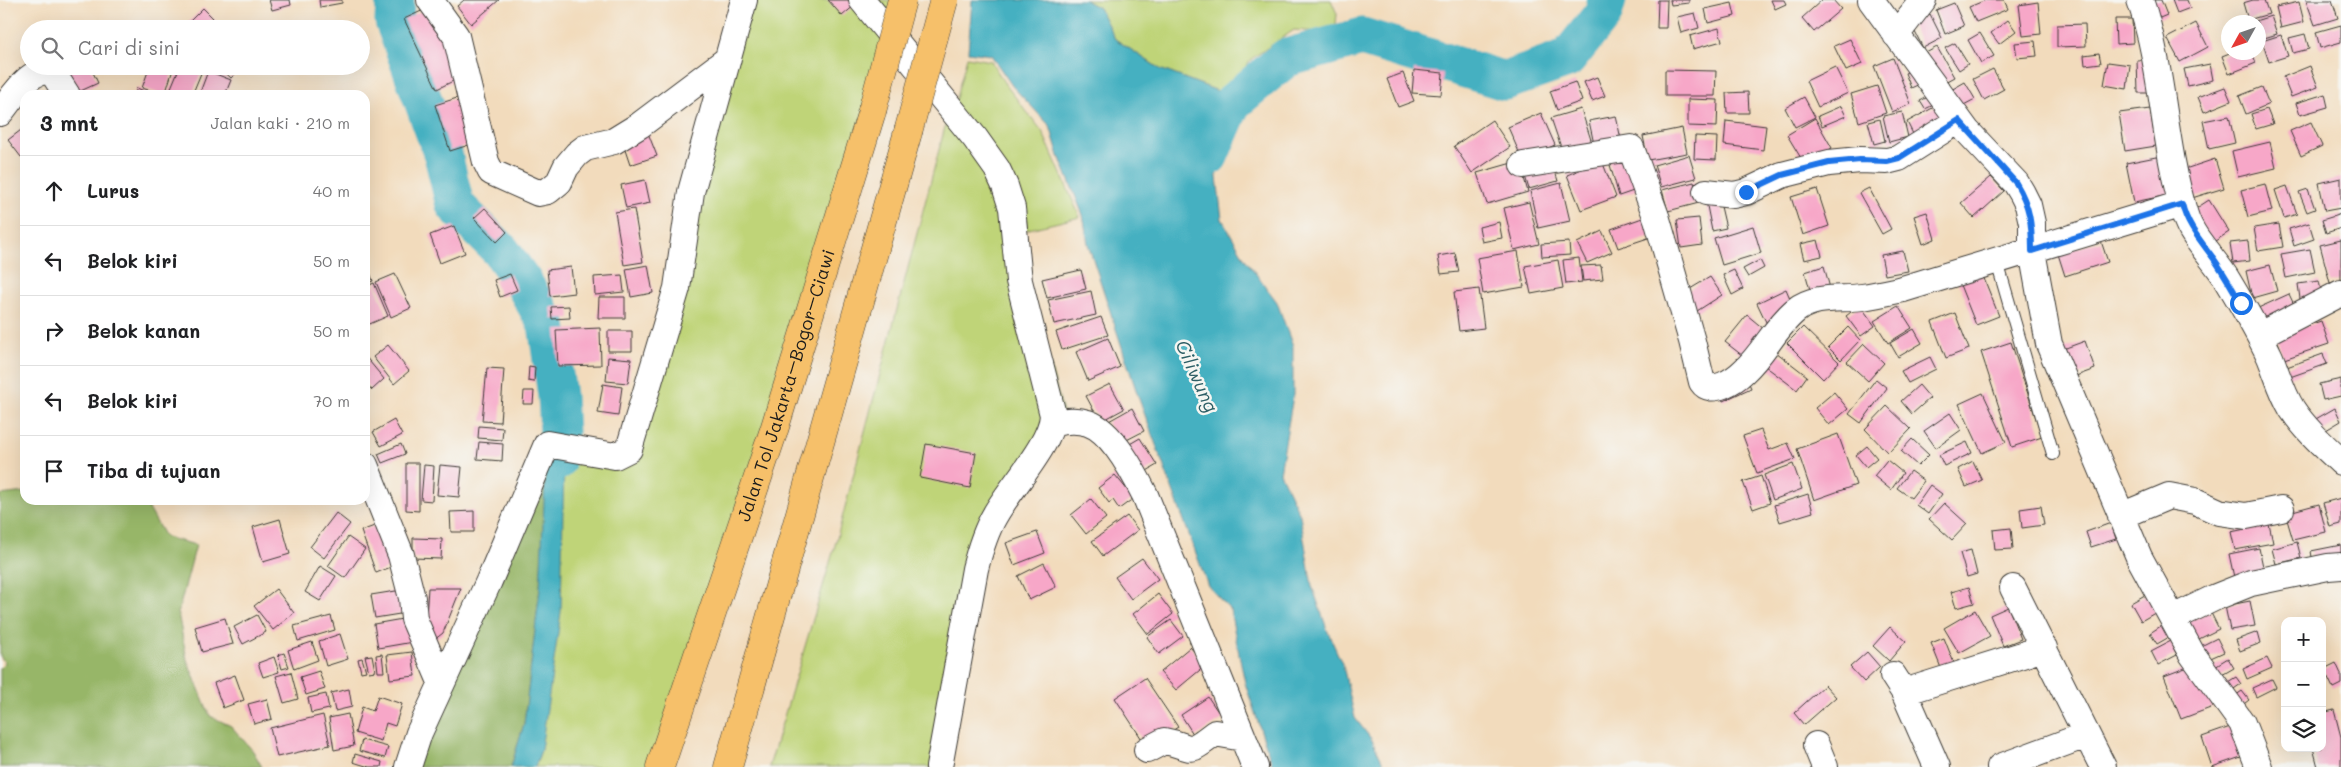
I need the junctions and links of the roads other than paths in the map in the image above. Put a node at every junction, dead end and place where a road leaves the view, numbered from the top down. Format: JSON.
{"nodes":[{"id":1,"x":430,"y":0,"type":"edge"},
{"id":2,"x":744,"y":0,"type":"edge"},
{"id":3,"x":862,"y":0,"type":"edge"},
{"id":4,"x":902,"y":0,"type":"edge"},
{"id":5,"x":944,"y":0,"type":"edge"},
{"id":6,"x":1871,"y":0,"type":"edge"},
{"id":7,"x":1923,"y":0,"type":"edge"},
{"id":8,"x":2140,"y":0,"type":"edge"},
{"id":9,"x":1896,"y":35,"type":"junction"},
{"id":10,"x":728,"y":59,"type":"junction"},
{"id":11,"x":36,"y":75,"type":"edge"},
{"id":12,"x":54,"y":75,"type":"edge"},
{"id":13,"x":64,"y":90,"type":"edge"},
{"id":14,"x":0,"y":113,"type":"edge"},
{"id":15,"x":1959,"y":120,"type":"junction"},
{"id":16,"x":1523,"y":165,"type":"dead end"},
{"id":17,"x":1706,"y":192,"type":"dead end"},
{"id":18,"x":2182,"y":204,"type":"junction"},
{"id":19,"x":2032,"y":251,"type":"junction"},
{"id":20,"x":1997,"y":262,"type":"junction"},
{"id":21,"x":2341,"y":293,"type":"edge"},
{"id":22,"x":2260,"y":335,"type":"junction"},
{"id":23,"x":1053,"y":423,"type":"junction"},
{"id":24,"x":2053,"y":454,"type":"dead end"},
{"id":25,"x":2341,"y":462,"type":"edge"},
{"id":26,"x":370,"y":478,"type":"edge"},
{"id":27,"x":2281,"y":509,"type":"dead end"},
{"id":28,"x":2121,"y":516,"type":"junction"},
{"id":29,"x":2341,"y":566,"type":"edge"},
{"id":30,"x":2013,"y":588,"type":"dead end"},
{"id":31,"x":2172,"y":618,"type":"junction"},
{"id":32,"x":2044,"y":648,"type":"junction"},
{"id":33,"x":441,"y":682,"type":"junction"},
{"id":34,"x":2086,"y":735,"type":"junction"},
{"id":35,"x":1244,"y":738,"type":"junction"},
{"id":36,"x":1147,"y":750,"type":"dead end"},
{"id":37,"x":408,"y":767,"type":"edge"},
{"id":38,"x":660,"y":767,"type":"edge"},
{"id":39,"x":728,"y":767,"type":"edge"},
{"id":40,"x":939,"y":767,"type":"edge"},
{"id":41,"x":1255,"y":767,"type":"edge"},
{"id":42,"x":1937,"y":767,"type":"edge"},
{"id":43,"x":2000,"y":767,"type":"edge"},
{"id":44,"x":2103,"y":767,"type":"edge"},
{"id":45,"x":2259,"y":767,"type":"edge"}],
"edges":[{"from":1,"to":10,"type":"street"},
{"from":2,"to":10,"type":"street"},
{"from":3,"to":23,"type":"street"},
{"from":4,"to":38,"type":"highway","name":"Jalan Tol Jakarta–Bogor–Ciawi","bridge":true},
{"from":5,"to":39,"type":"highway","bridge":true},
{"from":6,"to":9,"type":"street"},
{"from":7,"to":9,"type":"street"},
{"from":8,"to":18,"type":"street"},
{"from":9,"to":15,"type":"street"},
{"from":10,"to":33,"type":"street"},
{"from":11,"to":14,"type":"street"},
{"from":12,"to":13,"type":"street"},
{"from":15,"to":17,"type":"street"},
{"from":15,"to":19,"type":"street"},
{"from":16,"to":20,"type":"street"},
{"from":18,"to":19,"type":"street"},
{"from":18,"to":22,"type":"street"},
{"from":19,"to":20,"type":"street"},
{"from":19,"to":28,"type":"street"},
{"from":20,"to":24,"type":"lane"},
{"from":21,"to":22,"type":"street"},
{"from":22,"to":25,"type":"street"},
{"from":23,"to":35,"type":"street"},
{"from":23,"to":40,"type":"street"},
{"from":26,"to":33,"type":"street"},
{"from":27,"to":28,"type":"street"},
{"from":28,"to":31,"type":"street"},
{"from":29,"to":31,"type":"street"},
{"from":30,"to":32,"type":"street"},
{"from":31,"to":45,"type":"street"},
{"from":32,"to":34,"type":"street"},
{"from":32,"to":42,"type":"street"},
{"from":33,"to":37,"type":"street"},
{"from":34,"to":43,"type":"street"},
{"from":34,"to":44,"type":"street"},
{"from":35,"to":36,"type":"street"},
{"from":35,"to":41,"type":"street"}]}
